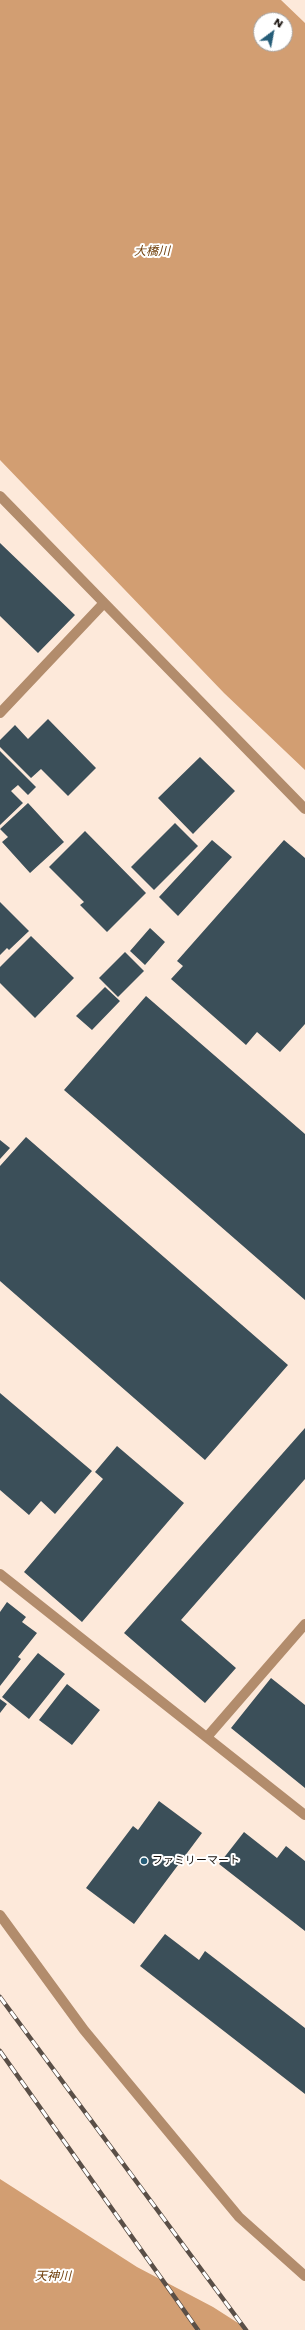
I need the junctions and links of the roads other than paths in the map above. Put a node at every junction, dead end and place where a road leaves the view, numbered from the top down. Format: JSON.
{"nodes":[{"id":1,"x":0,"y":496,"type":"edge"},
{"id":2,"x":103,"y":604,"type":"junction"},
{"id":3,"x":0,"y":713,"type":"edge"},
{"id":4,"x":305,"y":809,"type":"edge"},
{"id":5,"x":0,"y":1574,"type":"edge"},
{"id":6,"x":305,"y":1624,"type":"edge"},
{"id":7,"x":207,"y":1737,"type":"junction"},
{"id":8,"x":305,"y":1815,"type":"edge"},
{"id":9,"x":0,"y":1915,"type":"edge"},
{"id":10,"x":305,"y":2276,"type":"edge"}],
"edges":[{"from":1,"to":2,"type":"street"},
{"from":2,"to":3,"type":"street"},
{"from":2,"to":4,"type":"street"},
{"from":5,"to":7,"type":"street"},
{"from":6,"to":7,"type":"street"},
{"from":7,"to":8,"type":"street"},
{"from":9,"to":10,"type":"street"}]}
